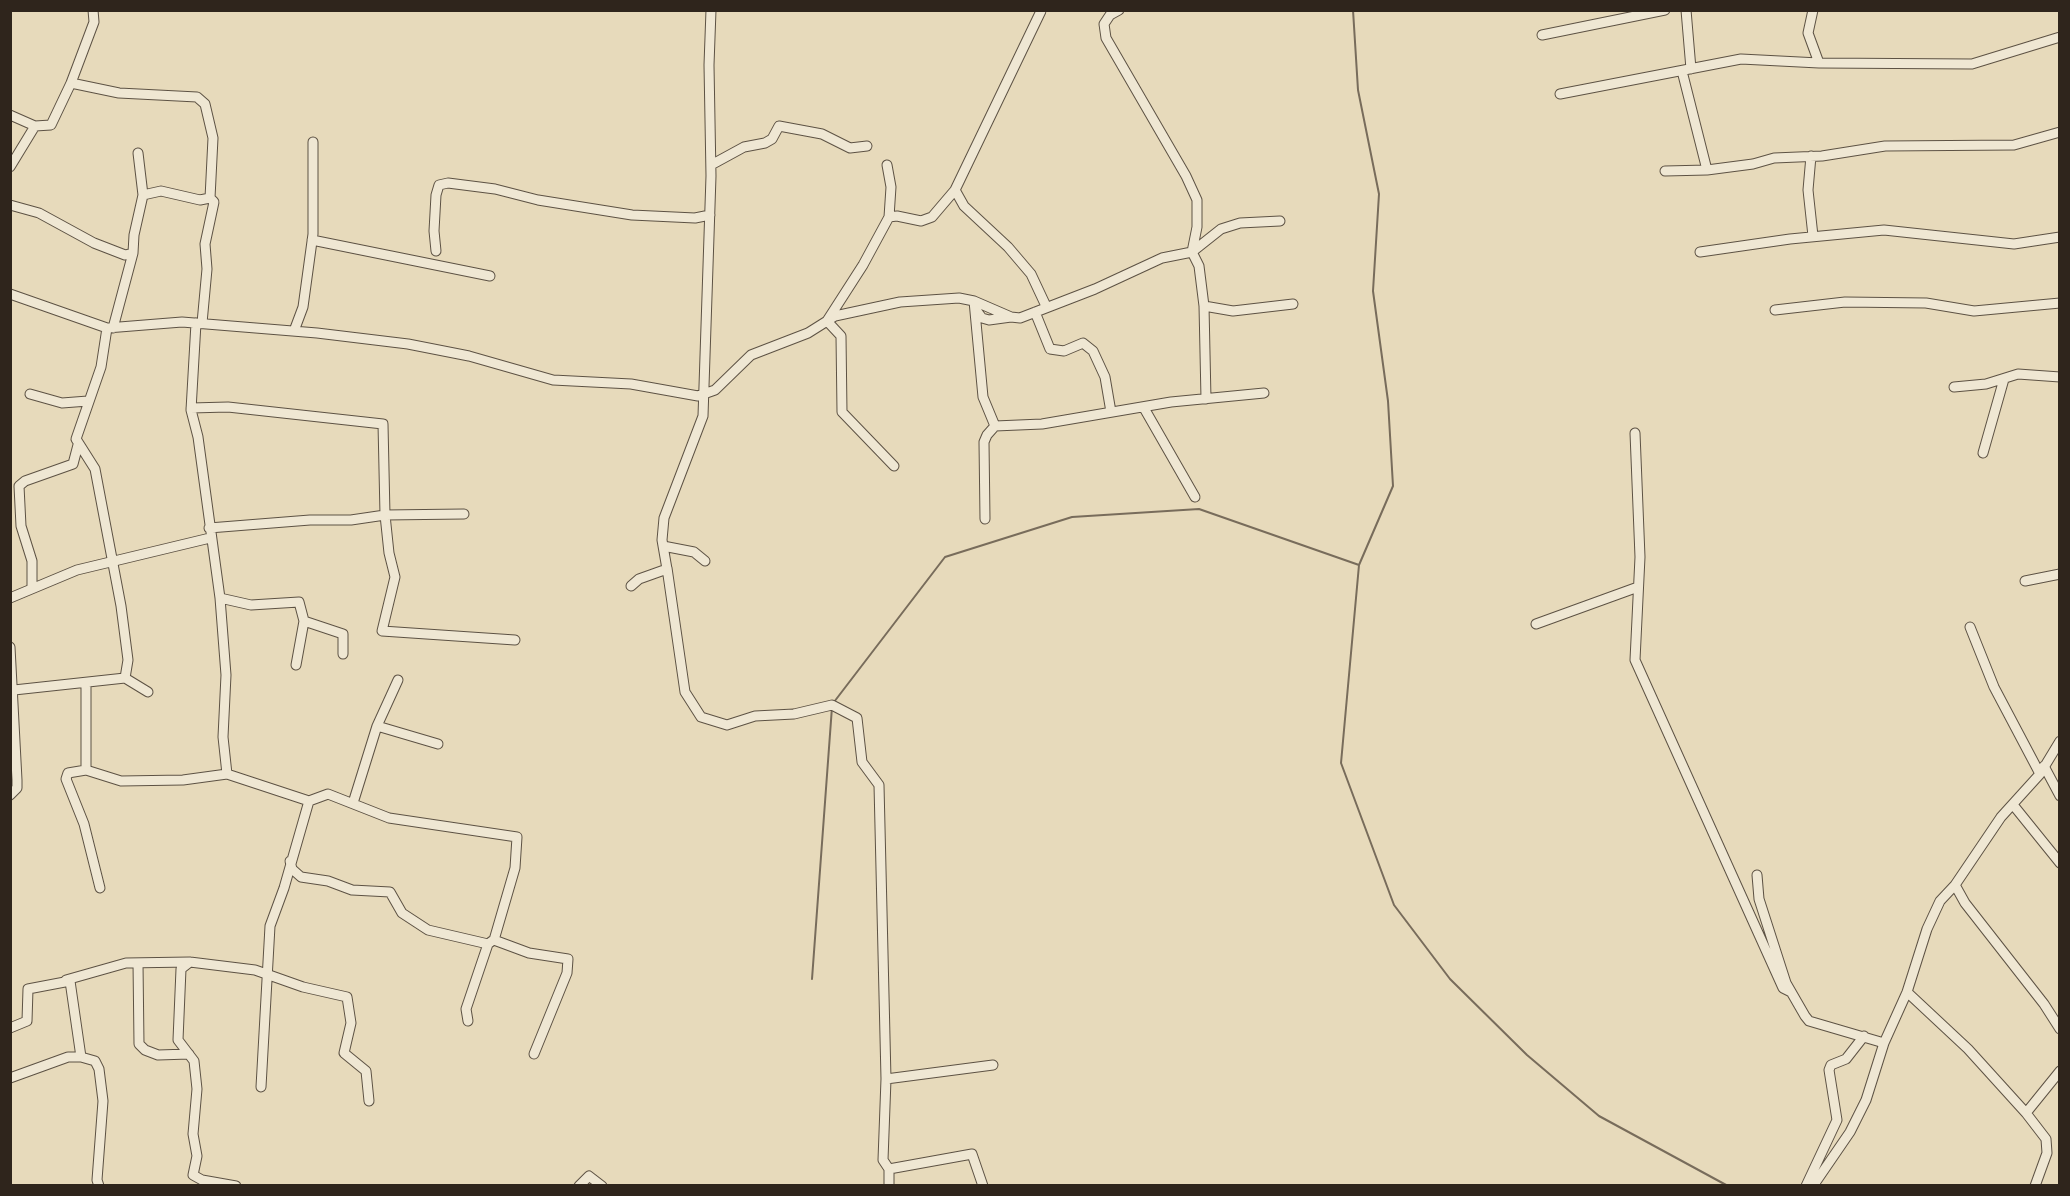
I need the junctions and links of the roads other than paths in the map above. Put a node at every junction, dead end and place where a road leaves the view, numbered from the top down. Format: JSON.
{"nodes":[{"id":1,"x":93,"y":10,"type":"edge"},
{"id":2,"x":711,"y":10,"type":"edge"},
{"id":3,"x":1041,"y":10,"type":"edge"},
{"id":4,"x":1119,"y":10,"type":"edge"},
{"id":5,"x":1665,"y":10,"type":"edge"},
{"id":6,"x":1686,"y":10,"type":"edge"},
{"id":7,"x":1813,"y":10,"type":"edge"},
{"id":8,"x":1628,"y":14,"type":"edge"},
{"id":9,"x":1542,"y":35,"type":"dead end"},
{"id":10,"x":2060,"y":37,"type":"edge"},
{"id":11,"x":1819,"y":63,"type":"junction"},
{"id":12,"x":1686,"y":70,"type":"junction"},
{"id":13,"x":71,"y":83,"type":"junction"},
{"id":14,"x":1560,"y":94,"type":"dead end"},
{"id":15,"x":10,"y":115,"type":"edge"},
{"id":16,"x":35,"y":126,"type":"junction"},
{"id":17,"x":2060,"y":132,"type":"edge"},
{"id":18,"x":313,"y":142,"type":"dead end"},
{"id":19,"x":867,"y":146,"type":"dead end"},
{"id":20,"x":138,"y":153,"type":"dead end"},
{"id":21,"x":1811,"y":156,"type":"junction"},
{"id":22,"x":711,"y":165,"type":"junction"},
{"id":23,"x":886,"y":165,"type":"dead end"},
{"id":24,"x":10,"y":167,"type":"edge"},
{"id":25,"x":1707,"y":170,"type":"junction"},
{"id":26,"x":1665,"y":171,"type":"dead end"},
{"id":27,"x":955,"y":190,"type":"junction"},
{"id":28,"x":143,"y":195,"type":"junction"},
{"id":29,"x":210,"y":198,"type":"junction"},
{"id":30,"x":10,"y":205,"type":"edge"},
{"id":31,"x":710,"y":215,"type":"junction"},
{"id":32,"x":889,"y":217,"type":"junction"},
{"id":33,"x":1280,"y":221,"type":"dead end"},
{"id":34,"x":1814,"y":236,"type":"junction"},
{"id":35,"x":2060,"y":237,"type":"edge"},
{"id":36,"x":312,"y":240,"type":"junction"},
{"id":37,"x":436,"y":250,"type":"dead end"},
{"id":38,"x":1192,"y":252,"type":"junction"},
{"id":39,"x":1700,"y":252,"type":"dead end"},
{"id":40,"x":133,"y":253,"type":"junction"},
{"id":41,"x":490,"y":276,"type":"dead end"},
{"id":42,"x":10,"y":294,"type":"edge"},
{"id":43,"x":2060,"y":303,"type":"edge"},
{"id":44,"x":1293,"y":304,"type":"dead end"},
{"id":45,"x":975,"y":305,"type":"junction"},
{"id":46,"x":1046,"y":306,"type":"junction"},
{"id":47,"x":1204,"y":306,"type":"junction"},
{"id":48,"x":1775,"y":310,"type":"dead end"},
{"id":49,"x":1035,"y":312,"type":"junction"},
{"id":50,"x":827,"y":321,"type":"junction"},
{"id":51,"x":199,"y":323,"type":"junction"},
{"id":52,"x":110,"y":328,"type":"junction"},
{"id":53,"x":294,"y":331,"type":"junction"},
{"id":54,"x":2060,"y":377,"type":"edge"},
{"id":55,"x":2004,"y":379,"type":"junction"},
{"id":56,"x":1954,"y":387,"type":"dead end"},
{"id":57,"x":1264,"y":393,"type":"dead end"},
{"id":58,"x":30,"y":394,"type":"dead end"},
{"id":59,"x":706,"y":395,"type":"junction"},
{"id":60,"x":1206,"y":399,"type":"junction"},
{"id":61,"x":88,"y":401,"type":"junction"},
{"id":62,"x":191,"y":408,"type":"junction"},
{"id":63,"x":1144,"y":408,"type":"junction"},
{"id":64,"x":1111,"y":412,"type":"junction"},
{"id":65,"x":995,"y":426,"type":"junction"},
{"id":66,"x":1635,"y":432,"type":"dead end"},
{"id":67,"x":78,"y":445,"type":"junction"},
{"id":68,"x":1983,"y":453,"type":"dead end"},
{"id":69,"x":894,"y":466,"type":"dead end"},
{"id":70,"x":1195,"y":496,"type":"dead end"},
{"id":71,"x":464,"y":514,"type":"dead end"},
{"id":72,"x":385,"y":515,"type":"junction"},
{"id":73,"x":985,"y":519,"type":"dead end"},
{"id":74,"x":210,"y":533,"type":"junction"},
{"id":75,"x":663,"y":546,"type":"junction"},
{"id":76,"x":111,"y":561,"type":"junction"},
{"id":77,"x":705,"y":561,"type":"dead end"},
{"id":78,"x":666,"y":568,"type":"junction"},
{"id":79,"x":2060,"y":574,"type":"edge"},
{"id":80,"x":2025,"y":581,"type":"dead end"},
{"id":81,"x":631,"y":586,"type":"dead end"},
{"id":82,"x":1638,"y":587,"type":"junction"},
{"id":83,"x":32,"y":588,"type":"junction"},
{"id":84,"x":10,"y":598,"type":"edge"},
{"id":85,"x":219,"y":598,"type":"junction"},
{"id":86,"x":304,"y":621,"type":"junction"},
{"id":87,"x":1536,"y":624,"type":"dead end"},
{"id":88,"x":1970,"y":627,"type":"dead end"},
{"id":89,"x":514,"y":640,"type":"dead end"},
{"id":90,"x":10,"y":647,"type":"edge"},
{"id":91,"x":343,"y":654,"type":"dead end"},
{"id":92,"x":296,"y":665,"type":"dead end"},
{"id":93,"x":125,"y":678,"type":"junction"},
{"id":94,"x":398,"y":680,"type":"dead end"},
{"id":95,"x":86,"y":683,"type":"junction"},
{"id":96,"x":14,"y":690,"type":"junction"},
{"id":97,"x":148,"y":692,"type":"dead end"},
{"id":98,"x":377,"y":726,"type":"junction"},
{"id":99,"x":2060,"y":741,"type":"edge"},
{"id":100,"x":438,"y":744,"type":"dead end"},
{"id":101,"x":12,"y":753,"type":"edge"},
{"id":102,"x":86,"y":770,"type":"junction"},
{"id":103,"x":2042,"y":770,"type":"junction"},
{"id":104,"x":226,"y":774,"type":"junction"},
{"id":105,"x":10,"y":795,"type":"edge"},
{"id":106,"x":2060,"y":796,"type":"edge"},
{"id":107,"x":309,"y":801,"type":"junction"},
{"id":108,"x":353,"y":803,"type":"junction"},
{"id":109,"x":2013,"y":806,"type":"junction"},
{"id":110,"x":290,"y":861,"type":"junction"},
{"id":111,"x":2060,"y":863,"type":"edge"},
{"id":112,"x":1757,"y":875,"type":"dead end"},
{"id":113,"x":1955,"y":885,"type":"junction"},
{"id":114,"x":100,"y":888,"type":"dead end"},
{"id":115,"x":491,"y":942,"type":"junction"},
{"id":116,"x":190,"y":962,"type":"junction"},
{"id":117,"x":138,"y":963,"type":"junction"},
{"id":118,"x":266,"y":974,"type":"junction"},
{"id":119,"x":66,"y":980,"type":"junction"},
{"id":120,"x":1791,"y":992,"type":"junction"},
{"id":121,"x":1907,"y":992,"type":"junction"},
{"id":122,"x":468,"y":1021,"type":"dead end"},
{"id":123,"x":10,"y":1028,"type":"edge"},
{"id":124,"x":2060,"y":1029,"type":"edge"},
{"id":125,"x":1864,"y":1036,"type":"junction"},
{"id":126,"x":1884,"y":1043,"type":"junction"},
{"id":127,"x":189,"y":1054,"type":"junction"},
{"id":128,"x":534,"y":1054,"type":"dead end"},
{"id":129,"x":81,"y":1056,"type":"junction"},
{"id":130,"x":993,"y":1065,"type":"dead end"},
{"id":131,"x":2060,"y":1071,"type":"edge"},
{"id":132,"x":10,"y":1078,"type":"edge"},
{"id":133,"x":886,"y":1079,"type":"junction"},
{"id":134,"x":261,"y":1088,"type":"dead end"},
{"id":135,"x":369,"y":1101,"type":"dead end"},
{"id":136,"x":2026,"y":1113,"type":"junction"},
{"id":137,"x":888,"y":1169,"type":"junction"},
{"id":138,"x":99,"y":1185,"type":"edge"},
{"id":139,"x":236,"y":1185,"type":"edge"},
{"id":140,"x":579,"y":1185,"type":"edge"},
{"id":141,"x":602,"y":1185,"type":"edge"},
{"id":142,"x":889,"y":1185,"type":"edge"},
{"id":143,"x":983,"y":1185,"type":"edge"},
{"id":144,"x":1806,"y":1185,"type":"edge"},
{"id":145,"x":1813,"y":1185,"type":"edge"},
{"id":146,"x":2036,"y":1185,"type":"edge"}],
"edges":[{"from":1,"to":13,"type":"street"},
{"from":2,"to":22,"type":"street"},
{"from":3,"to":27,"type":"street"},
{"from":4,"to":38,"type":"street"},
{"from":5,"to":8,"type":"street"},
{"from":6,"to":12,"type":"street"},
{"from":7,"to":11,"type":"street"},
{"from":8,"to":9,"type":"street"},
{"from":10,"to":11,"type":"street"},
{"from":11,"to":12,"type":"street"},
{"from":12,"to":14,"type":"street"},
{"from":12,"to":25,"type":"street"},
{"from":13,"to":16,"type":"street"},
{"from":13,"to":29,"type":"street"},
{"from":15,"to":16,"type":"street"},
{"from":16,"to":24,"type":"street"},
{"from":17,"to":21,"type":"street"},
{"from":18,"to":36,"type":"street"},
{"from":19,"to":22,"type":"street"},
{"from":20,"to":28,"type":"street"},
{"from":21,"to":25,"type":"street"},
{"from":21,"to":34,"type":"street"},
{"from":22,"to":31,"type":"street"},
{"from":23,"to":32,"type":"street"},
{"from":25,"to":26,"type":"street"},
{"from":27,"to":32,"type":"street"},
{"from":27,"to":46,"type":"street"},
{"from":28,"to":29,"type":"street"},
{"from":28,"to":40,"type":"street"},
{"from":29,"to":51,"type":"street"},
{"from":30,"to":40,"type":"street"},
{"from":31,"to":37,"type":"street"},
{"from":31,"to":59,"type":"street"},
{"from":32,"to":50,"type":"street"},
{"from":33,"to":38,"type":"street"},
{"from":34,"to":35,"type":"street"},
{"from":34,"to":39,"type":"street"},
{"from":36,"to":41,"type":"street"},
{"from":36,"to":53,"type":"street"},
{"from":38,"to":46,"type":"street"},
{"from":38,"to":47,"type":"street"},
{"from":40,"to":52,"type":"street"},
{"from":42,"to":52,"type":"street"},
{"from":43,"to":48,"type":"street"},
{"from":44,"to":47,"type":"street"},
{"from":45,"to":49,"type":"street"},
{"from":45,"to":50,"type":"street"},
{"from":45,"to":65,"type":"street"},
{"from":46,"to":49,"type":"street"},
{"from":47,"to":60,"type":"street"},
{"from":49,"to":64,"type":"street"},
{"from":50,"to":59,"type":"street"},
{"from":50,"to":69,"type":"street"},
{"from":51,"to":52,"type":"street"},
{"from":51,"to":53,"type":"street"},
{"from":51,"to":62,"type":"street"},
{"from":52,"to":61,"type":"street"},
{"from":53,"to":59,"type":"street"},
{"from":54,"to":55,"type":"street"},
{"from":55,"to":56,"type":"street"},
{"from":55,"to":68,"type":"street"},
{"from":57,"to":60,"type":"street"},
{"from":58,"to":61,"type":"street"},
{"from":59,"to":75,"type":"street"},
{"from":60,"to":63,"type":"street"},
{"from":61,"to":67,"type":"street"},
{"from":62,"to":72,"type":"street"},
{"from":62,"to":74,"type":"street"},
{"from":63,"to":64,"type":"street"},
{"from":63,"to":70,"type":"street"},
{"from":64,"to":65,"type":"street"},
{"from":65,"to":73,"type":"street"},
{"from":66,"to":82,"type":"street"},
{"from":67,"to":76,"type":"street"},
{"from":67,"to":83,"type":"street"},
{"from":71,"to":72,"type":"street"},
{"from":72,"to":74,"type":"street"},
{"from":72,"to":89,"type":"street"},
{"from":74,"to":76,"type":"street"},
{"from":74,"to":85,"type":"street"},
{"from":75,"to":77,"type":"street"},
{"from":75,"to":78,"type":"street"},
{"from":76,"to":83,"type":"street"},
{"from":76,"to":93,"type":"street"},
{"from":78,"to":81,"type":"street"},
{"from":78,"to":133,"type":"street"},
{"from":79,"to":80,"type":"street"},
{"from":82,"to":87,"type":"street"},
{"from":82,"to":120,"type":"street"},
{"from":83,"to":84,"type":"street"},
{"from":85,"to":86,"type":"street"},
{"from":85,"to":104,"type":"street"},
{"from":86,"to":91,"type":"street"},
{"from":86,"to":92,"type":"street"},
{"from":88,"to":103,"type":"street"},
{"from":90,"to":96,"type":"street"},
{"from":93,"to":95,"type":"street"},
{"from":93,"to":97,"type":"street"},
{"from":94,"to":98,"type":"street"},
{"from":95,"to":96,"type":"street"},
{"from":95,"to":102,"type":"street"},
{"from":96,"to":101,"type":"street"},
{"from":98,"to":100,"type":"street"},
{"from":98,"to":108,"type":"street"},
{"from":99,"to":103,"type":"street"},
{"from":101,"to":105,"type":"street"},
{"from":102,"to":104,"type":"street"},
{"from":102,"to":114,"type":"street"},
{"from":103,"to":106,"type":"street"},
{"from":103,"to":109,"type":"street"},
{"from":104,"to":107,"type":"street"},
{"from":107,"to":108,"type":"street"},
{"from":107,"to":110,"type":"street"},
{"from":108,"to":115,"type":"street"},
{"from":109,"to":111,"type":"street"},
{"from":109,"to":113,"type":"street"},
{"from":110,"to":115,"type":"street"},
{"from":110,"to":118,"type":"street"},
{"from":112,"to":120,"type":"street"},
{"from":113,"to":121,"type":"street"},
{"from":113,"to":124,"type":"street"},
{"from":115,"to":122,"type":"street"},
{"from":115,"to":128,"type":"street"},
{"from":116,"to":117,"type":"street"},
{"from":116,"to":118,"type":"street"},
{"from":116,"to":127,"type":"street"},
{"from":117,"to":119,"type":"street"},
{"from":117,"to":127,"type":"street"},
{"from":118,"to":134,"type":"street"},
{"from":118,"to":135,"type":"street"},
{"from":119,"to":123,"type":"street"},
{"from":119,"to":129,"type":"street"},
{"from":120,"to":125,"type":"street"},
{"from":121,"to":126,"type":"street"},
{"from":121,"to":136,"type":"street"},
{"from":125,"to":126,"type":"street"},
{"from":125,"to":144,"type":"street"},
{"from":126,"to":145,"type":"street"},
{"from":127,"to":139,"type":"street"},
{"from":129,"to":132,"type":"street"},
{"from":129,"to":138,"type":"street"},
{"from":130,"to":133,"type":"street"},
{"from":131,"to":136,"type":"street"},
{"from":133,"to":137,"type":"street"},
{"from":136,"to":146,"type":"street"},
{"from":137,"to":142,"type":"street"},
{"from":137,"to":143,"type":"street"},
{"from":140,"to":141,"type":"street"}]}
